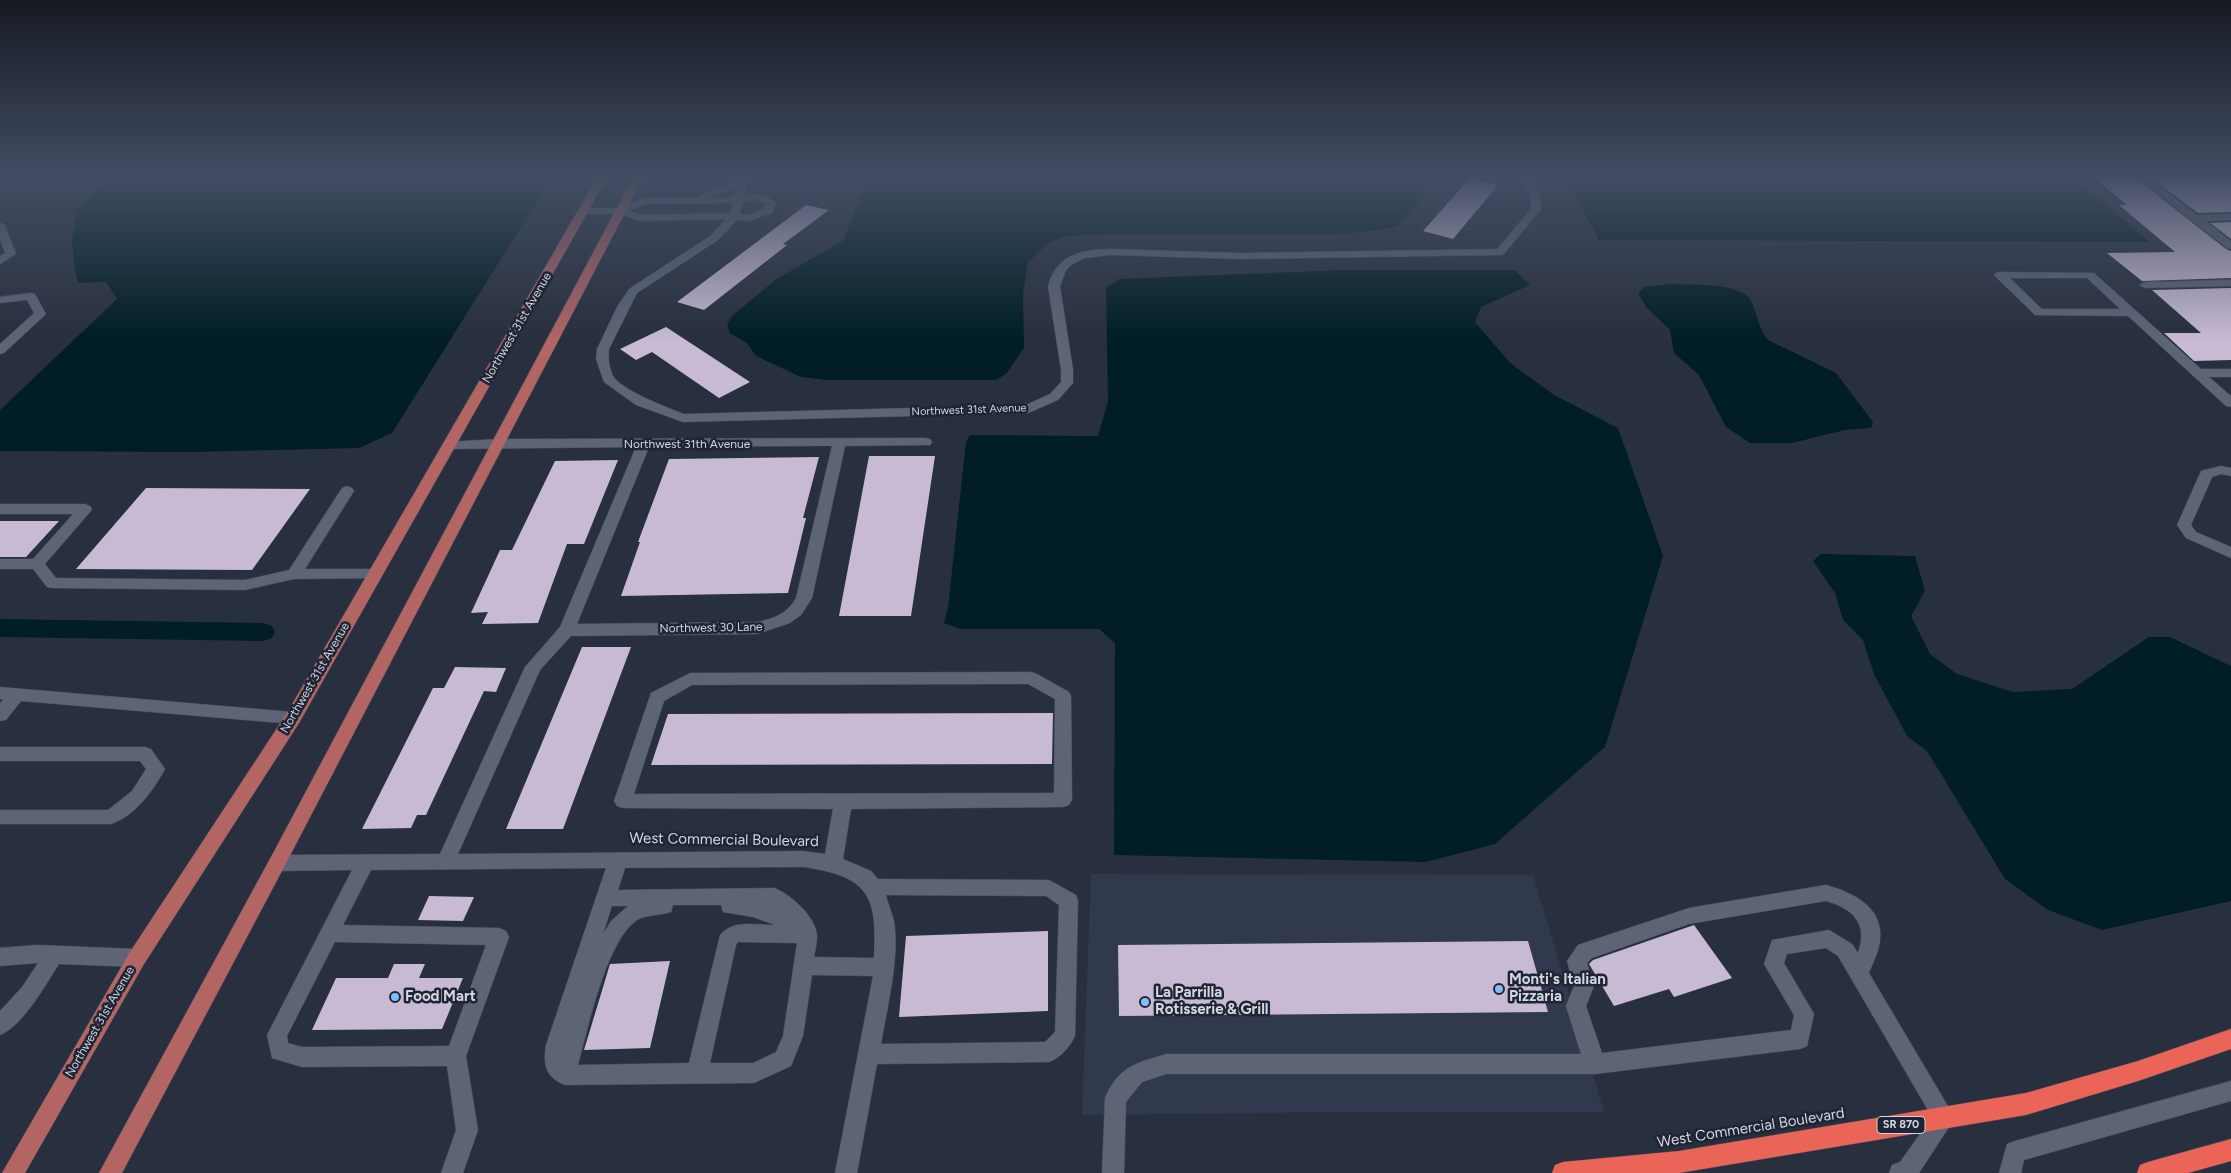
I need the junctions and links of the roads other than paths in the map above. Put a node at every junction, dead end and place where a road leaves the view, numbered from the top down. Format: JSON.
{"nodes":[{"id":1,"x":2,"y":231,"type":"edge"},
{"id":2,"x":573,"y":231,"type":"edge"},
{"id":3,"x":611,"y":231,"type":"edge"},
{"id":4,"x":721,"y":231,"type":"edge"},
{"id":5,"x":1518,"y":231,"type":"edge"},
{"id":6,"x":2211,"y":231,"type":"edge"},
{"id":7,"x":2231,"y":246,"type":"edge"},
{"id":8,"x":0,"y":261,"type":"edge"},
{"id":9,"x":2231,"y":283,"type":"edge"},
{"id":10,"x":2145,"y":285,"type":"dead end"},
{"id":11,"x":0,"y":300,"type":"edge"},
{"id":12,"x":2132,"y":312,"type":"junction"},
{"id":13,"x":0,"y":350,"type":"edge"},
{"id":14,"x":2198,"y":373,"type":"junction"},
{"id":15,"x":2231,"y":373,"type":"edge"},
{"id":16,"x":2231,"y":403,"type":"edge"},
{"id":17,"x":926,"y":442,"type":"dead end"},
{"id":18,"x":499,"y":443,"type":"junction"},
{"id":19,"x":644,"y":444,"type":"junction"},
{"id":20,"x":838,"y":444,"type":"junction"},
{"id":21,"x":449,"y":445,"type":"junction"},
{"id":22,"x":2231,"y":472,"type":"edge"},
{"id":23,"x":347,"y":490,"type":"dead end"},
{"id":24,"x":0,"y":509,"type":"edge"},
{"id":25,"x":2231,"y":553,"type":"edge"},
{"id":26,"x":0,"y":564,"type":"edge"},
{"id":27,"x":37,"y":564,"type":"junction"},
{"id":28,"x":294,"y":574,"type":"junction"},
{"id":29,"x":375,"y":574,"type":"junction"},
{"id":30,"x":567,"y":630,"type":"junction"},
{"id":31,"x":0,"y":693,"type":"edge"},
{"id":32,"x":18,"y":693,"type":"junction"},
{"id":33,"x":0,"y":715,"type":"edge"},
{"id":34,"x":293,"y":718,"type":"junction"},
{"id":35,"x":0,"y":754,"type":"edge"},
{"id":36,"x":843,"y":802,"type":"junction"},
{"id":37,"x":0,"y":817,"type":"edge"},
{"id":38,"x":618,"y":861,"type":"junction"},
{"id":39,"x":277,"y":863,"type":"junction"},
{"id":40,"x":365,"y":863,"type":"junction"},
{"id":41,"x":445,"y":863,"type":"junction"},
{"id":42,"x":832,"y":863,"type":"junction"},
{"id":43,"x":874,"y":887,"type":"junction"},
{"id":44,"x":605,"y":898,"type":"junction"},
{"id":45,"x":329,"y":934,"type":"junction"},
{"id":46,"x":808,"y":935,"type":"junction"},
{"id":47,"x":54,"y":955,"type":"junction"},
{"id":48,"x":0,"y":957,"type":"edge"},
{"id":49,"x":137,"y":958,"type":"junction"},
{"id":50,"x":804,"y":966,"type":"junction"},
{"id":51,"x":883,"y":967,"type":"junction"},
{"id":52,"x":1860,"y":975,"type":"junction"},
{"id":53,"x":0,"y":1025,"type":"edge"},
{"id":54,"x":2231,"y":1039,"type":"edge"},
{"id":55,"x":869,"y":1054,"type":"junction"},
{"id":56,"x":456,"y":1056,"type":"junction"},
{"id":57,"x":1595,"y":1064,"type":"junction"},
{"id":58,"x":565,"y":1075,"type":"junction"},
{"id":59,"x":697,"y":1075,"type":"junction"},
{"id":60,"x":2231,"y":1092,"type":"edge"},
{"id":61,"x":1944,"y":1118,"type":"junction"},
{"id":62,"x":2231,"y":1150,"type":"edge"},
{"id":63,"x":13,"y":1173,"type":"edge"},
{"id":64,"x":110,"y":1173,"type":"edge"},
{"id":65,"x":452,"y":1173,"type":"edge"},
{"id":66,"x":846,"y":1173,"type":"edge"},
{"id":67,"x":1113,"y":1173,"type":"edge"},
{"id":68,"x":1563,"y":1173,"type":"edge"},
{"id":69,"x":1900,"y":1173,"type":"edge"},
{"id":70,"x":2010,"y":1173,"type":"edge"},
{"id":71,"x":2148,"y":1173,"type":"edge"}],
"edges":[{"from":1,"to":8,"type":"street"},
{"from":2,"to":21,"type":"main road","name":"Northwest 31st Avenue"},
{"from":3,"to":18,"type":"main road"},
{"from":4,"to":5,"type":"street","name":"Northwest 31st Avenue"},
{"from":6,"to":7,"type":"street"},
{"from":9,"to":10,"type":"street"},
{"from":11,"to":13,"type":"street"},
{"from":12,"to":12,"type":"street"},
{"from":12,"to":14,"type":"street"},
{"from":14,"to":15,"type":"street"},
{"from":14,"to":16,"type":"street"},
{"from":17,"to":20,"type":"street","name":"Northwest 31th Avenue"},
{"from":18,"to":19,"type":"street","name":"Northwest 31th Avenue"},
{"from":18,"to":21,"type":"street","name":"Northwest 31th Avenue"},
{"from":18,"to":39,"type":"main road"},
{"from":19,"to":20,"type":"street","name":"Northwest 31th Avenue"},
{"from":19,"to":30,"type":"street"},
{"from":20,"to":30,"type":"street","name":"Northwest 30 Lane"},
{"from":21,"to":29,"type":"main road","name":"Northwest 31st Avenue"},
{"from":22,"to":25,"type":"street"},
{"from":23,"to":28,"type":"street"},
{"from":24,"to":27,"type":"street"},
{"from":26,"to":27,"type":"street"},
{"from":27,"to":28,"type":"street"},
{"from":28,"to":29,"type":"street"},
{"from":29,"to":34,"type":"main road","name":"Northwest 31st Avenue"},
{"from":30,"to":41,"type":"street"},
{"from":31,"to":32,"type":"street"},
{"from":32,"to":33,"type":"street"},
{"from":32,"to":34,"type":"street"},
{"from":34,"to":49,"type":"main road","name":"Northwest 31st Avenue"},
{"from":35,"to":37,"type":"street"},
{"from":36,"to":36,"type":"street"},
{"from":36,"to":42,"type":"street"},
{"from":38,"to":41,"type":"street","name":"West Commercial Boulevard"},
{"from":38,"to":42,"type":"street","name":"West Commercial Boulevard"},
{"from":38,"to":44,"type":"street"},
{"from":39,"to":40,"type":"street","name":"West Commercial Boulevard"},
{"from":39,"to":64,"type":"main road"},
{"from":40,"to":41,"type":"street","name":"West Commercial Boulevard"},
{"from":40,"to":45,"type":"street"},
{"from":42,"to":43,"type":"street","name":"West Commercial Boulevard"},
{"from":43,"to":51,"type":"street"},
{"from":43,"to":55,"type":"street"},
{"from":44,"to":46,"type":"street"},
{"from":44,"to":58,"type":"street"},
{"from":45,"to":56,"type":"street"},
{"from":45,"to":56,"type":"street"},
{"from":46,"to":50,"type":"street"},
{"from":46,"to":58,"type":"street"},
{"from":46,"to":59,"type":"street"},
{"from":47,"to":48,"type":"street"},
{"from":47,"to":49,"type":"street"},
{"from":47,"to":53,"type":"street"},
{"from":49,"to":63,"type":"main road","name":"Northwest 31st Avenue"},
{"from":50,"to":51,"type":"street"},
{"from":50,"to":59,"type":"street"},
{"from":51,"to":55,"type":"street"},
{"from":52,"to":57,"type":"street"},
{"from":52,"to":57,"type":"street"},
{"from":52,"to":61,"type":"street"},
{"from":54,"to":61,"type":"highway","name":"West Commercial Boulevard","number":"SR 870"},
{"from":55,"to":66,"type":"street"},
{"from":56,"to":65,"type":"street"},
{"from":57,"to":67,"type":"street"},
{"from":58,"to":59,"type":"street"},
{"from":60,"to":70,"type":"street"},
{"from":61,"to":68,"type":"highway","name":"West Commercial Boulevard","number":"SR 870"},
{"from":61,"to":69,"type":"street"},
{"from":62,"to":71,"type":"highway"}]}
